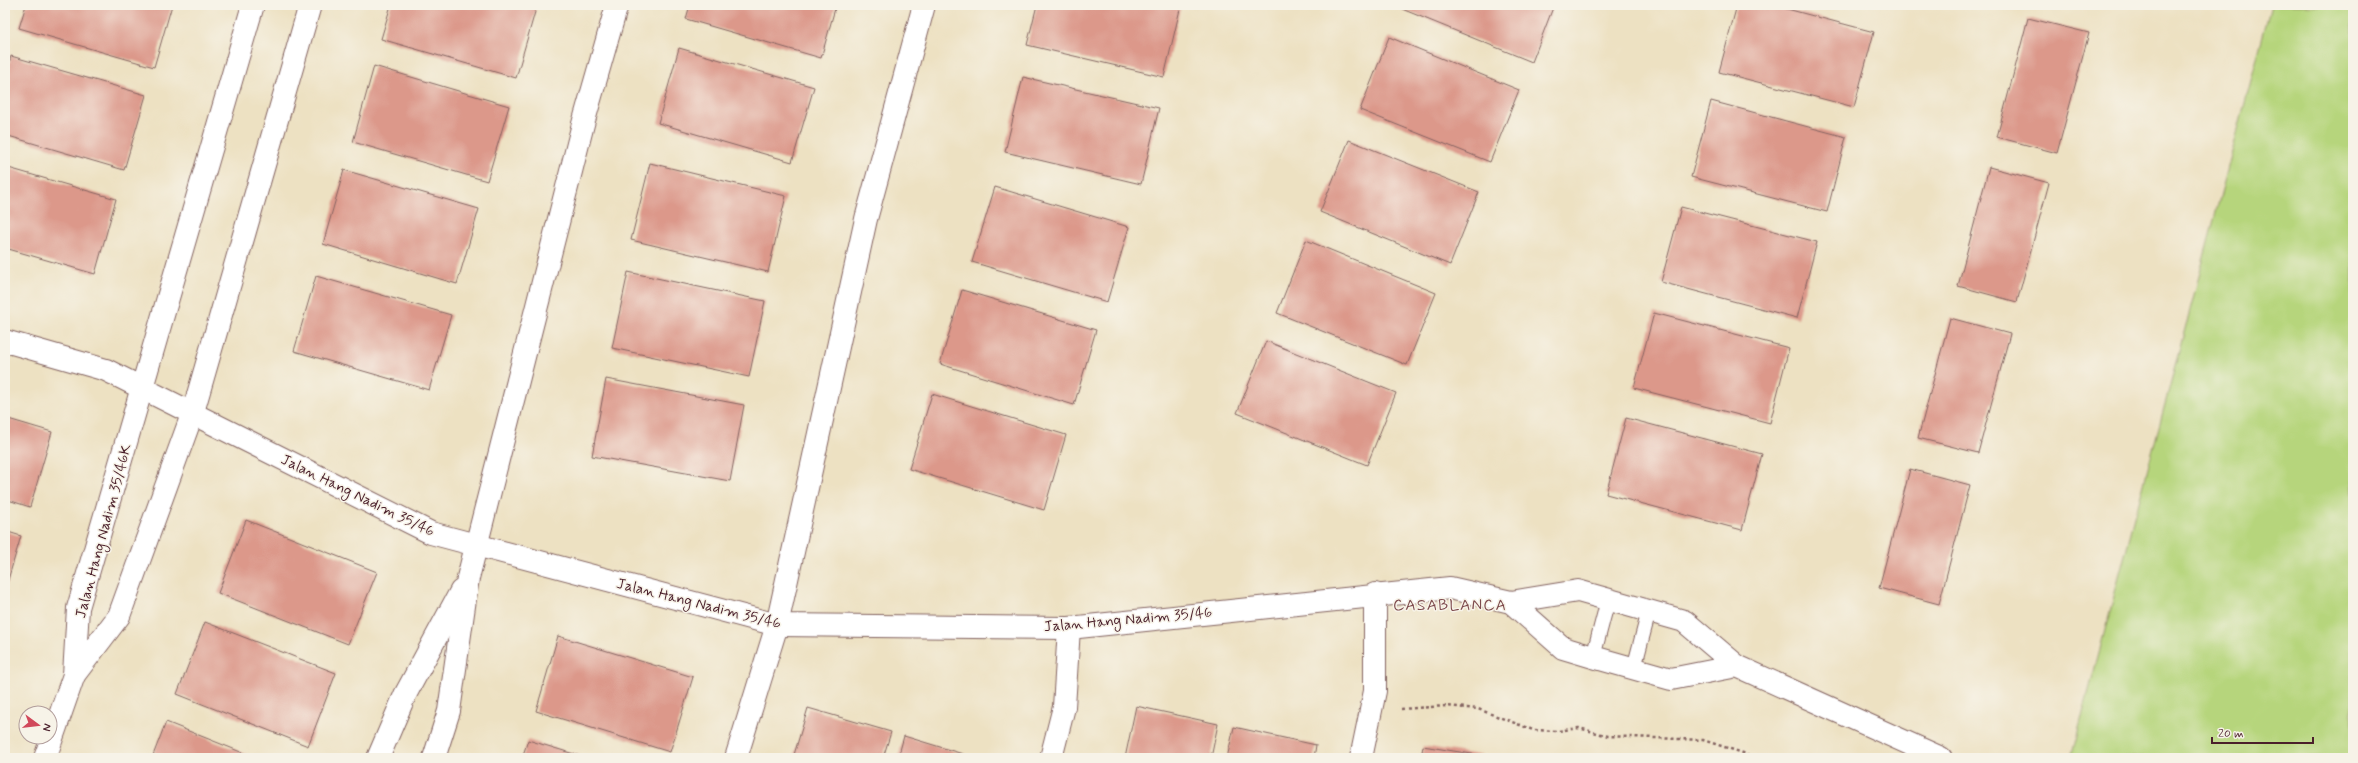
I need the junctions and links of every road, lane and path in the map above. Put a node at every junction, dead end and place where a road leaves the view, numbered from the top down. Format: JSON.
{"nodes":[{"id":1,"x":253,"y":5,"type":"edge"},
{"id":2,"x":310,"y":5,"type":"edge"},
{"id":3,"x":617,"y":5,"type":"edge"},
{"id":4,"x":924,"y":5,"type":"edge"},
{"id":5,"x":5,"y":341,"type":"edge"},
{"id":6,"x":143,"y":388,"type":"junction"},
{"id":7,"x":193,"y":412,"type":"junction"},
{"id":8,"x":477,"y":544,"type":"junction"},
{"id":9,"x":468,"y":578,"type":"junction"},
{"id":10,"x":1375,"y":594,"type":"junction"},
{"id":11,"x":1608,"y":600,"type":"junction"},
{"id":12,"x":1511,"y":602,"type":"junction"},
{"id":13,"x":1649,"y":611,"type":"junction"},
{"id":14,"x":777,"y":625,"type":"junction"},
{"id":15,"x":1069,"y":628,"type":"junction"},
{"id":16,"x":1593,"y":657,"type":"junction"},
{"id":17,"x":1737,"y":666,"type":"junction"},
{"id":18,"x":1634,"y":668,"type":"junction"},
{"id":19,"x":74,"y":675,"type":"junction"},
{"id":20,"x":1372,"y":704,"type":"junction"},
{"id":21,"x":45,"y":758,"type":"edge"},
{"id":22,"x":378,"y":758,"type":"edge"},
{"id":23,"x":434,"y":758,"type":"edge"},
{"id":24,"x":736,"y":758,"type":"edge"},
{"id":25,"x":1051,"y":758,"type":"edge"},
{"id":26,"x":1361,"y":758,"type":"edge"},
{"id":27,"x":1750,"y":758,"type":"edge"},
{"id":28,"x":1941,"y":758,"type":"edge"}],
"edges":[{"from":1,"to":6,"type":"street","name":"Jalan Hang Nadim 35/46K"},
{"from":2,"to":7,"type":"street","name":"Jalan Hang Nadim 35/46K"},
{"from":3,"to":8,"type":"street"},
{"from":4,"to":14,"type":"street"},
{"from":5,"to":6,"type":"street","name":"Jalan Hang Nadim 35/46"},
{"from":6,"to":7,"type":"street","name":"Jalan Hang Nadim 35/46"},
{"from":6,"to":19,"type":"street","name":"Jalan Hang Nadim 35/46K"},
{"from":7,"to":8,"type":"street","name":"Jalan Hang Nadim 35/46"},
{"from":7,"to":19,"type":"street","name":"Jalan Hang Nadim 35/46K"},
{"from":8,"to":9,"type":"street"},
{"from":8,"to":14,"type":"street","name":"Jalan Hang Nadim 35/46"},
{"from":9,"to":22,"type":"street"},
{"from":9,"to":23,"type":"street"},
{"from":10,"to":12,"type":"street","name":"Jalan Hang Nadim 35/46"},
{"from":10,"to":15,"type":"street","name":"Jalan Hang Nadim 35/46"},
{"from":10,"to":20,"type":"street"},
{"from":11,"to":12,"type":"street","name":"Jalan Hang Nadim 35/46"},
{"from":11,"to":13,"type":"street","name":"Jalan Hang Nadim 35/46"},
{"from":11,"to":16,"type":"lane"},
{"from":12,"to":16,"type":"street","name":"Jalan Hang Nadim 35/46"},
{"from":13,"to":17,"type":"street","name":"Jalan Hang Nadim 35/46"},
{"from":13,"to":18,"type":"lane"},
{"from":14,"to":15,"type":"street","name":"Jalan Hang Nadim 35/46"},
{"from":14,"to":24,"type":"street"},
{"from":15,"to":25,"type":"street"},
{"from":16,"to":18,"type":"street","name":"Jalan Hang Nadim 35/46"},
{"from":17,"to":18,"type":"street","name":"Jalan Hang Nadim 35/46"},
{"from":17,"to":28,"type":"street","name":"Jalan Hang Nadim 35/46"},
{"from":19,"to":21,"type":"street","name":"Jalan Hang Nadim 35/46K"},
{"from":20,"to":26,"type":"street"},
{"from":20,"to":27,"type":"path"}]}
